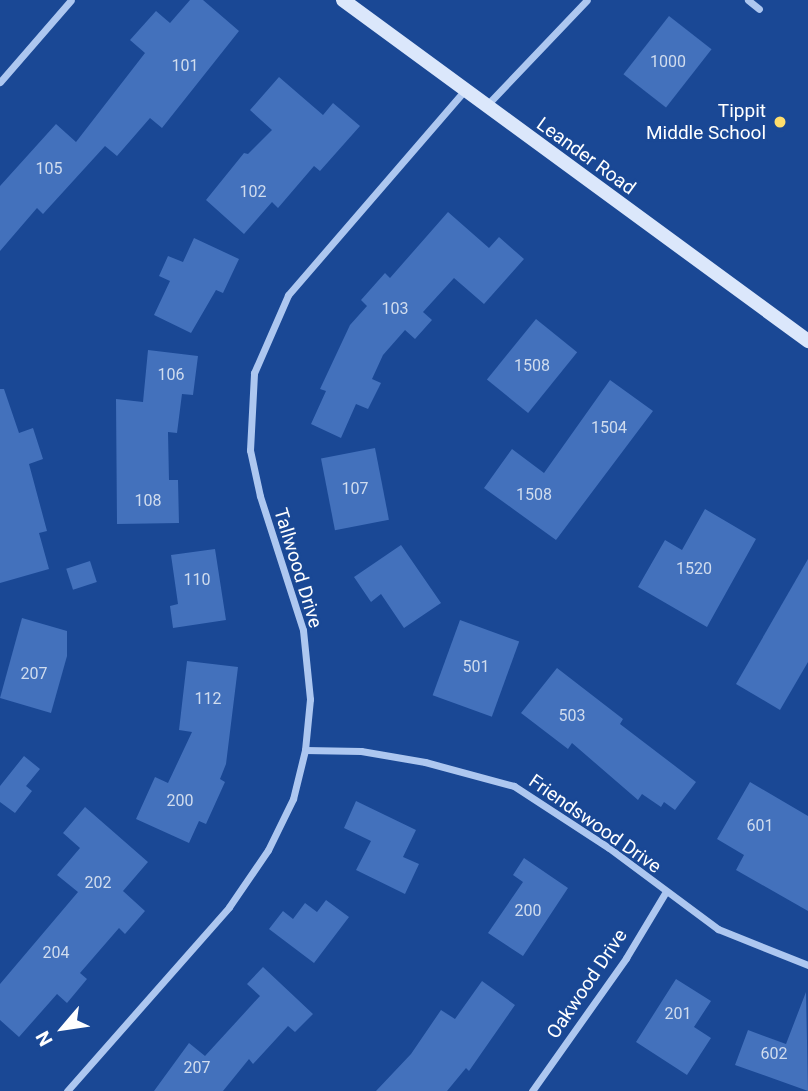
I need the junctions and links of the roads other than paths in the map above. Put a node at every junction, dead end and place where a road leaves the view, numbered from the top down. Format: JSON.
{"nodes":[{"id":1,"x":71,"y":0,"type":"edge"},
{"id":2,"x":343,"y":0,"type":"edge"},
{"id":3,"x":587,"y":0,"type":"edge"},
{"id":4,"x":748,"y":0,"type":"edge"},
{"id":5,"x":759,"y":9,"type":"dead end"},
{"id":6,"x":0,"y":82,"type":"edge"},
{"id":7,"x":464,"y":91,"type":"junction"},
{"id":8,"x":486,"y":107,"type":"junction"},
{"id":9,"x":808,"y":341,"type":"edge"},
{"id":10,"x":305,"y":750,"type":"junction"},
{"id":11,"x":665,"y":893,"type":"junction"},
{"id":12,"x":808,"y":965,"type":"edge"},
{"id":13,"x":67,"y":1091,"type":"edge"},
{"id":14,"x":532,"y":1091,"type":"edge"}],
"edges":[{"from":1,"to":6,"type":"street"},
{"from":2,"to":7,"type":"main road","name":"Leander Road"},
{"from":3,"to":8,"type":"street"},
{"from":4,"to":5,"type":"street"},
{"from":7,"to":8,"type":"main road","name":"Leander Road"},
{"from":7,"to":10,"type":"street","name":"Tallwood Drive"},
{"from":8,"to":9,"type":"main road","name":"Leander Road"},
{"from":10,"to":11,"type":"street","name":"Friendswood Drive"},
{"from":10,"to":13,"type":"street","name":"Tallwood Drive"},
{"from":11,"to":12,"type":"street","name":"Friendswood Drive"},
{"from":11,"to":14,"type":"street","name":"Oakwood Drive"}]}
